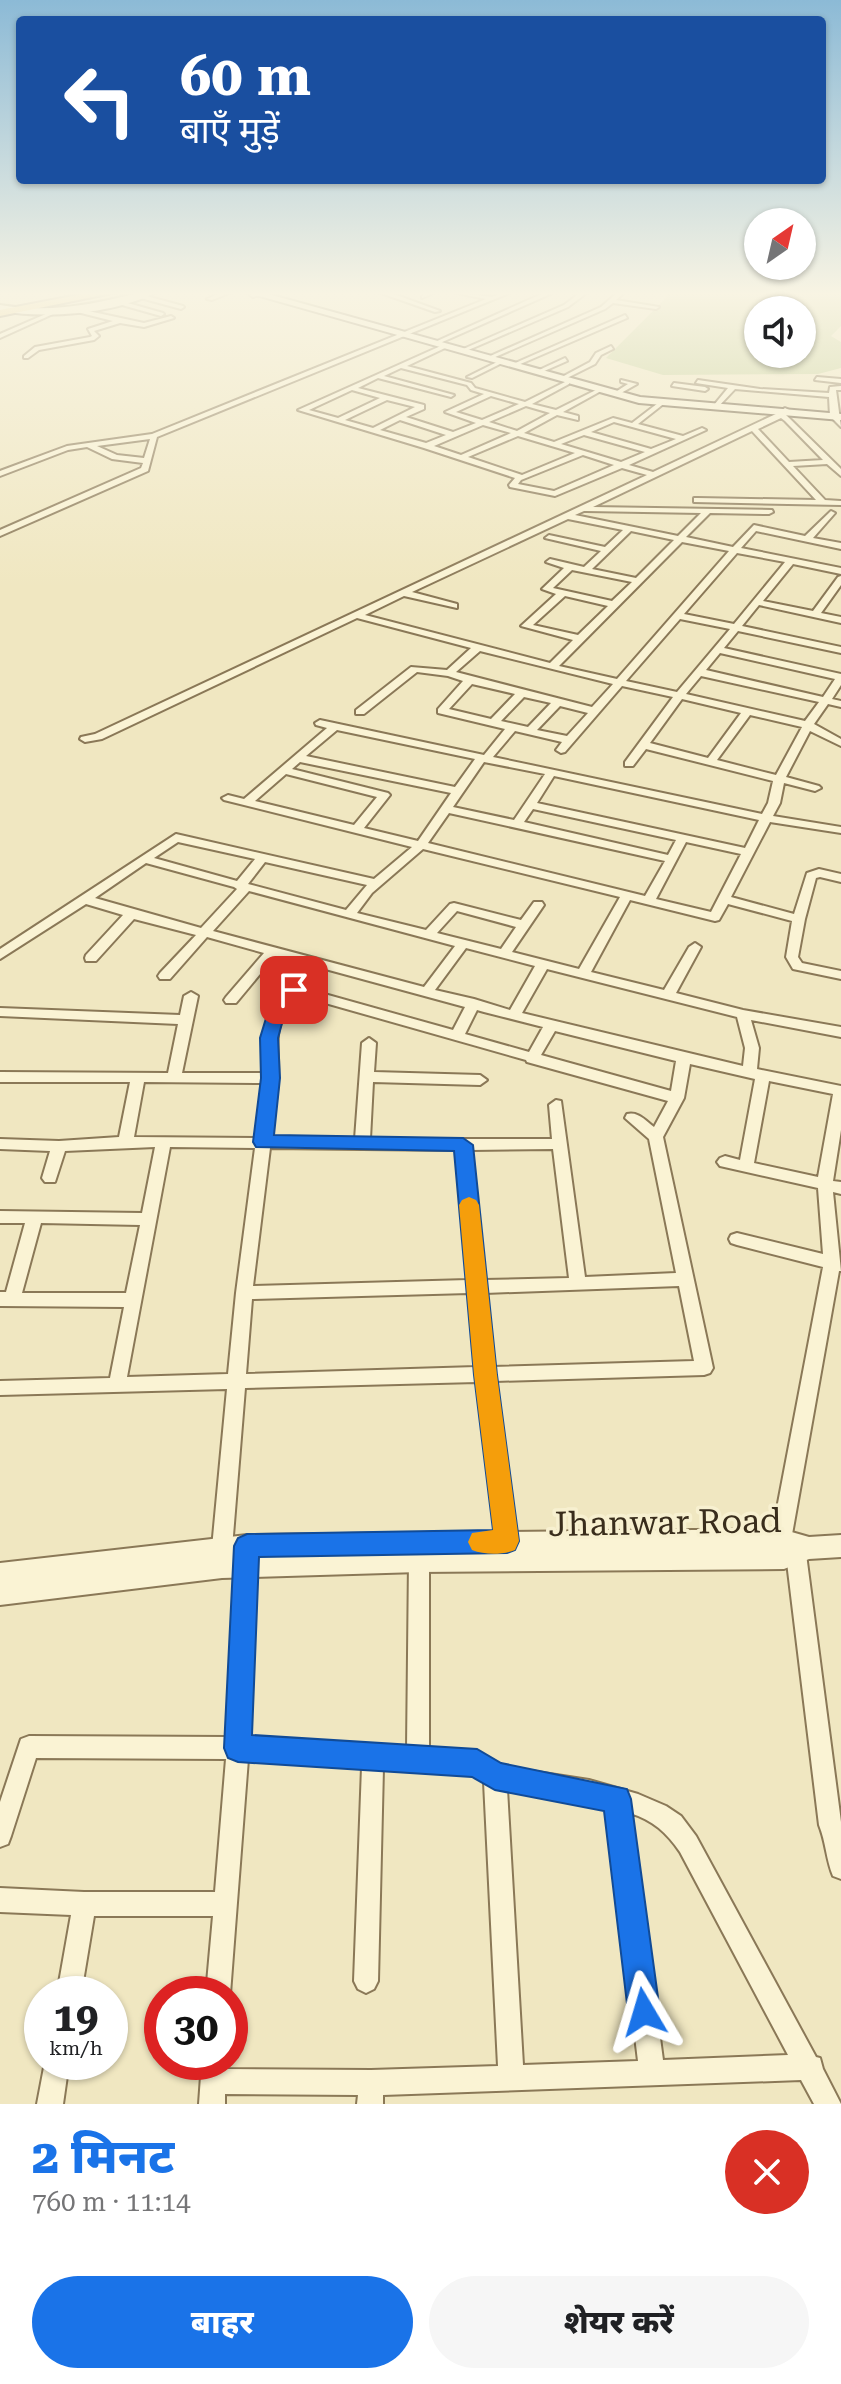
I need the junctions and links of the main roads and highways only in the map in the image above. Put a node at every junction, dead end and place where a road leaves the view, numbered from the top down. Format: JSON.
{"nodes":[{"id":1,"x":596,"y":390,"type":"edge"},
{"id":2,"x":632,"y":390,"type":"edge"},
{"id":3,"x":664,"y":403,"type":"junction"},
{"id":4,"x":784,"y":413,"type":"junction"},
{"id":5,"x":838,"y":417,"type":"edge"}],
"edges":[{"from":1,"to":3,"type":"main road"},
{"from":2,"to":3,"type":"main road"},
{"from":3,"to":4,"type":"main road"},
{"from":3,"to":4,"type":"main road"},
{"from":4,"to":5,"type":"main road"}]}
